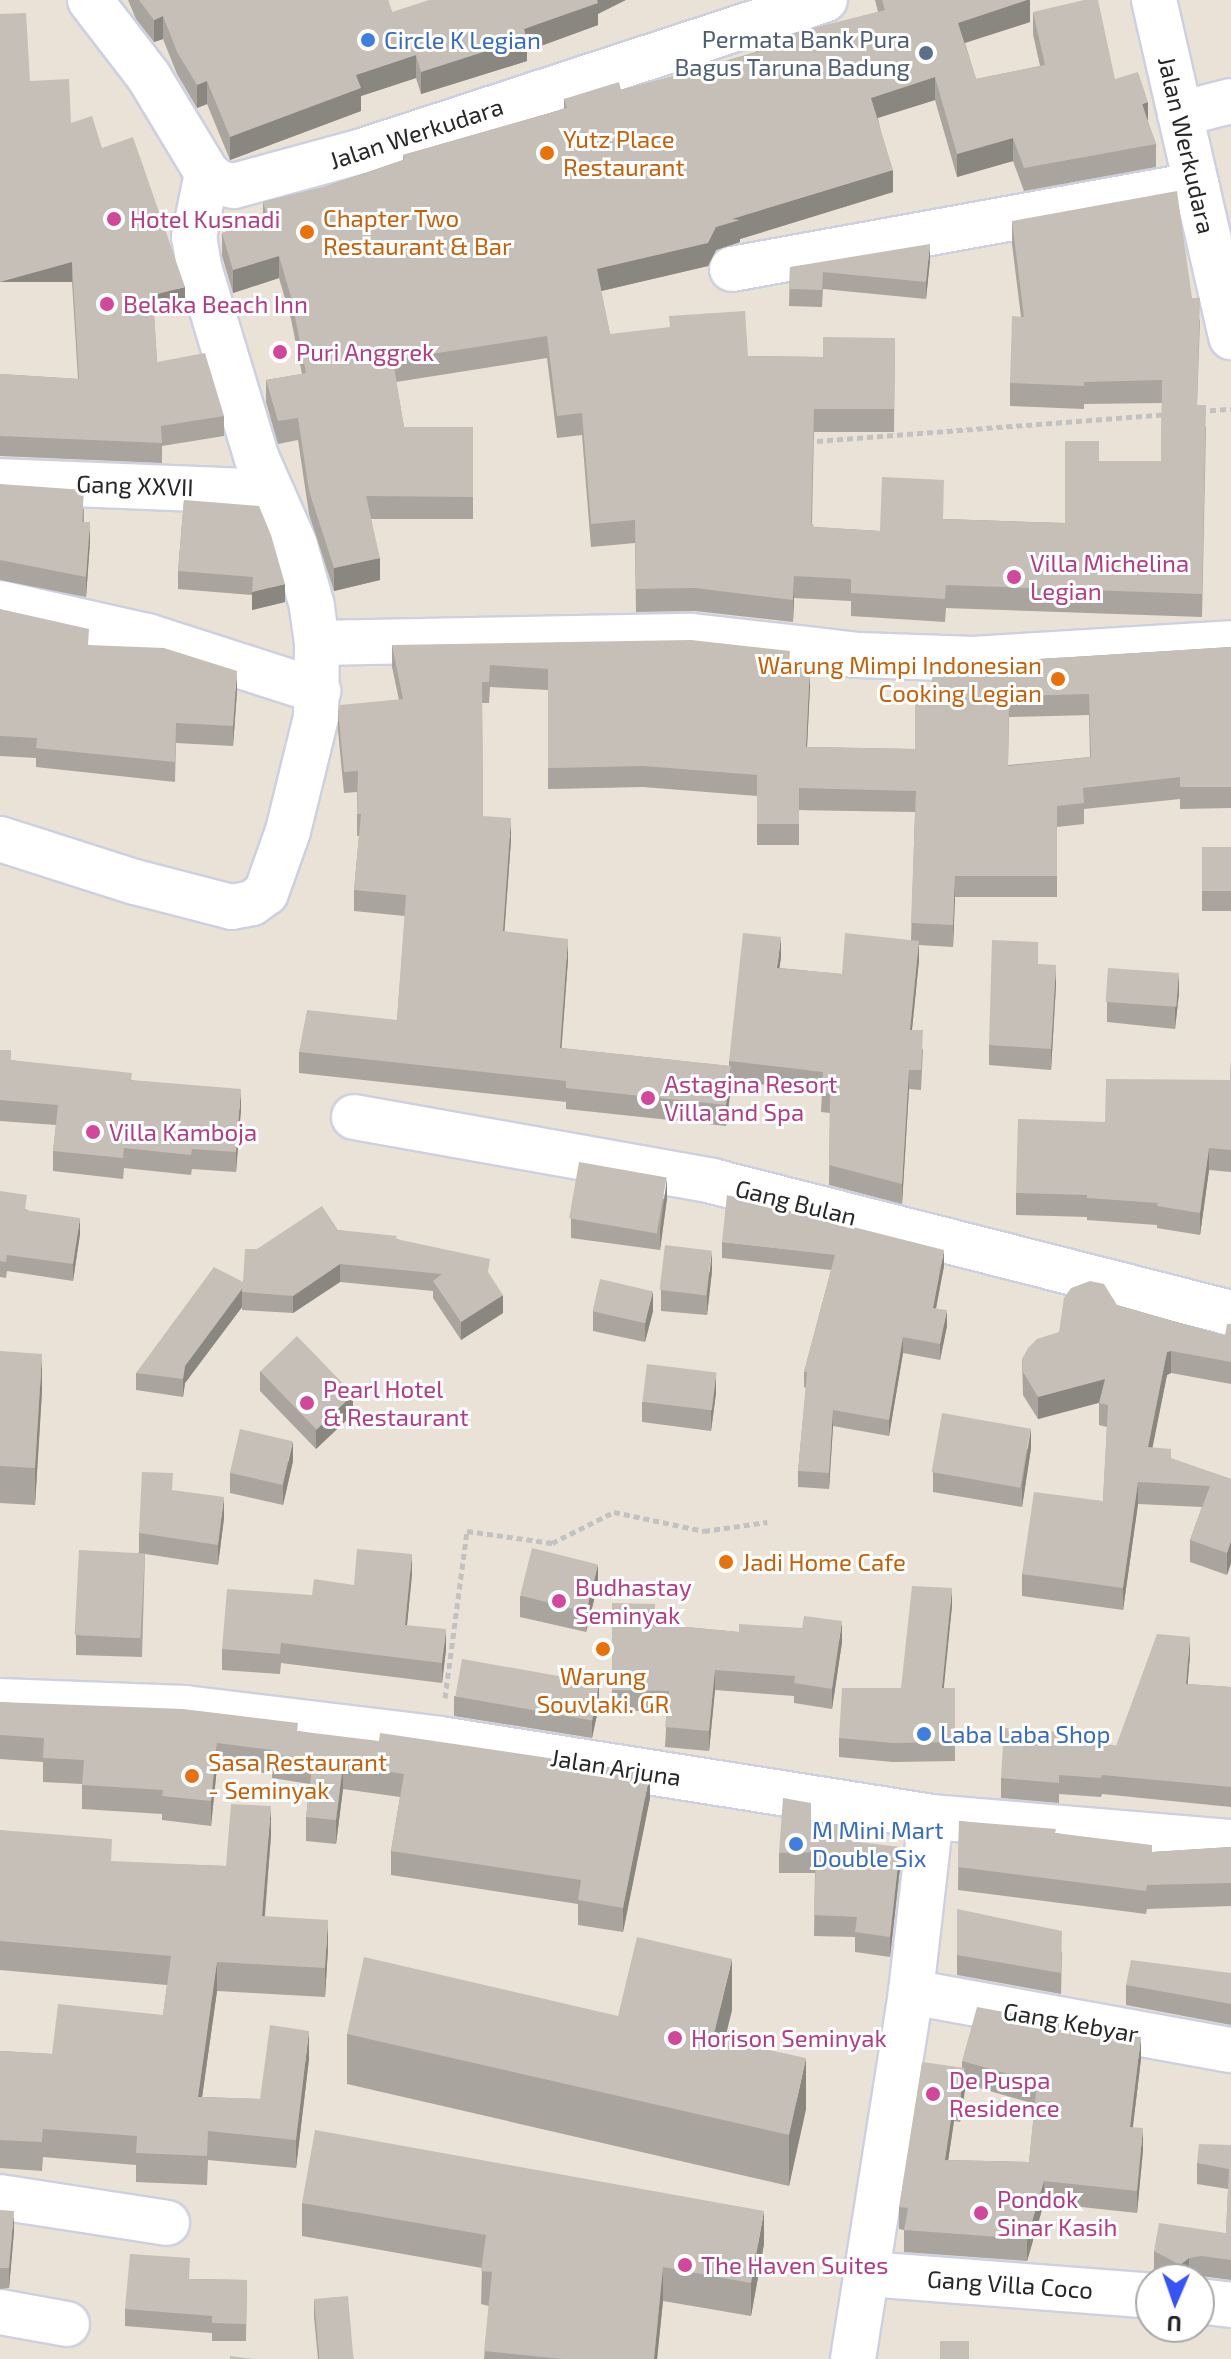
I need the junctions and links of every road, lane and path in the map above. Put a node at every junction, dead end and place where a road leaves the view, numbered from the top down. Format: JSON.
{"nodes":[{"id":1,"x":90,"y":0,"type":"edge"},
{"id":2,"x":825,"y":0,"type":"edge"},
{"id":3,"x":1154,"y":0,"type":"edge"},
{"id":4,"x":1231,"y":101,"type":"edge"},
{"id":5,"x":1180,"y":114,"type":"junction"},
{"id":6,"x":207,"y":173,"type":"junction"},
{"id":7,"x":1196,"y":185,"type":"junction"},
{"id":8,"x":732,"y":269,"type":"dead end"},
{"id":9,"x":1231,"y":337,"type":"edge"},
{"id":10,"x":1231,"y":409,"type":"edge"},
{"id":11,"x":1199,"y":411,"type":"edge"},
{"id":12,"x":1167,"y":413,"type":"edge"},
{"id":13,"x":817,"y":441,"type":"edge"},
{"id":14,"x":0,"y":481,"type":"edge"},
{"id":15,"x":270,"y":492,"type":"junction"},
{"id":16,"x":0,"y":603,"type":"edge"},
{"id":17,"x":317,"y":643,"type":"junction"},
{"id":18,"x":1231,"y":643,"type":"edge"},
{"id":19,"x":318,"y":691,"type":"junction"},
{"id":20,"x":0,"y":839,"type":"edge"},
{"id":21,"x":1231,"y":1296,"type":"edge"},
{"id":22,"x":1231,"y":1313,"type":"edge"},
{"id":23,"x":767,"y":1522,"type":"dead end"},
{"id":24,"x":0,"y":1701,"type":"edge"},
{"id":25,"x":440,"y":1739,"type":"junction"},
{"id":26,"x":931,"y":1817,"type":"junction"},
{"id":27,"x":1231,"y":1842,"type":"edge"},
{"id":28,"x":911,"y":1992,"type":"junction"},
{"id":29,"x":1231,"y":2050,"type":"edge"},
{"id":30,"x":0,"y":2197,"type":"edge"},
{"id":31,"x":167,"y":2223,"type":"dead end"},
{"id":32,"x":868,"y":2274,"type":"junction"},
{"id":33,"x":1135,"y":2295,"type":"edge"},
{"id":34,"x":0,"y":2312,"type":"edge"},
{"id":35,"x":67,"y":2324,"type":"dead end"},
{"id":36,"x":853,"y":2359,"type":"edge"}],
"edges":[{"from":1,"to":6,"type":"street"},
{"from":2,"to":6,"type":"street","name":"Jalan Werkudara"},
{"from":3,"to":5,"type":"street","name":"Jalan Werkudara"},
{"from":4,"to":5,"type":"street"},
{"from":5,"to":7,"type":"street","name":"Jalan Werkudara"},
{"from":6,"to":15,"type":"street"},
{"from":7,"to":8,"type":"street"},
{"from":7,"to":9,"type":"street","name":"Jalan Werkudara"},
{"from":10,"to":11,"type":"path"},
{"from":12,"to":13,"type":"path"},
{"from":14,"to":15,"type":"street","name":"Gang XXVII"},
{"from":15,"to":17,"type":"street"},
{"from":16,"to":19,"type":"street"},
{"from":17,"to":18,"type":"street"},
{"from":17,"to":19,"type":"street"},
{"from":19,"to":20,"type":"street"},
{"from":21,"to":22,"type":"street","name":"Gang Bulan"},
{"from":23,"to":25,"type":"path"},
{"from":24,"to":25,"type":"street","name":"Jalan Arjuna"},
{"from":25,"to":26,"type":"street","name":"Jalan Arjuna"},
{"from":26,"to":27,"type":"street","name":"Jalan Arjuna"},
{"from":26,"to":28,"type":"street"},
{"from":28,"to":29,"type":"street","name":"Gang Kebyar"},
{"from":28,"to":32,"type":"street"},
{"from":30,"to":31,"type":"street"},
{"from":32,"to":33,"type":"street","name":"Gang Villa Coco"},
{"from":32,"to":36,"type":"street"},
{"from":34,"to":35,"type":"street"}]}
